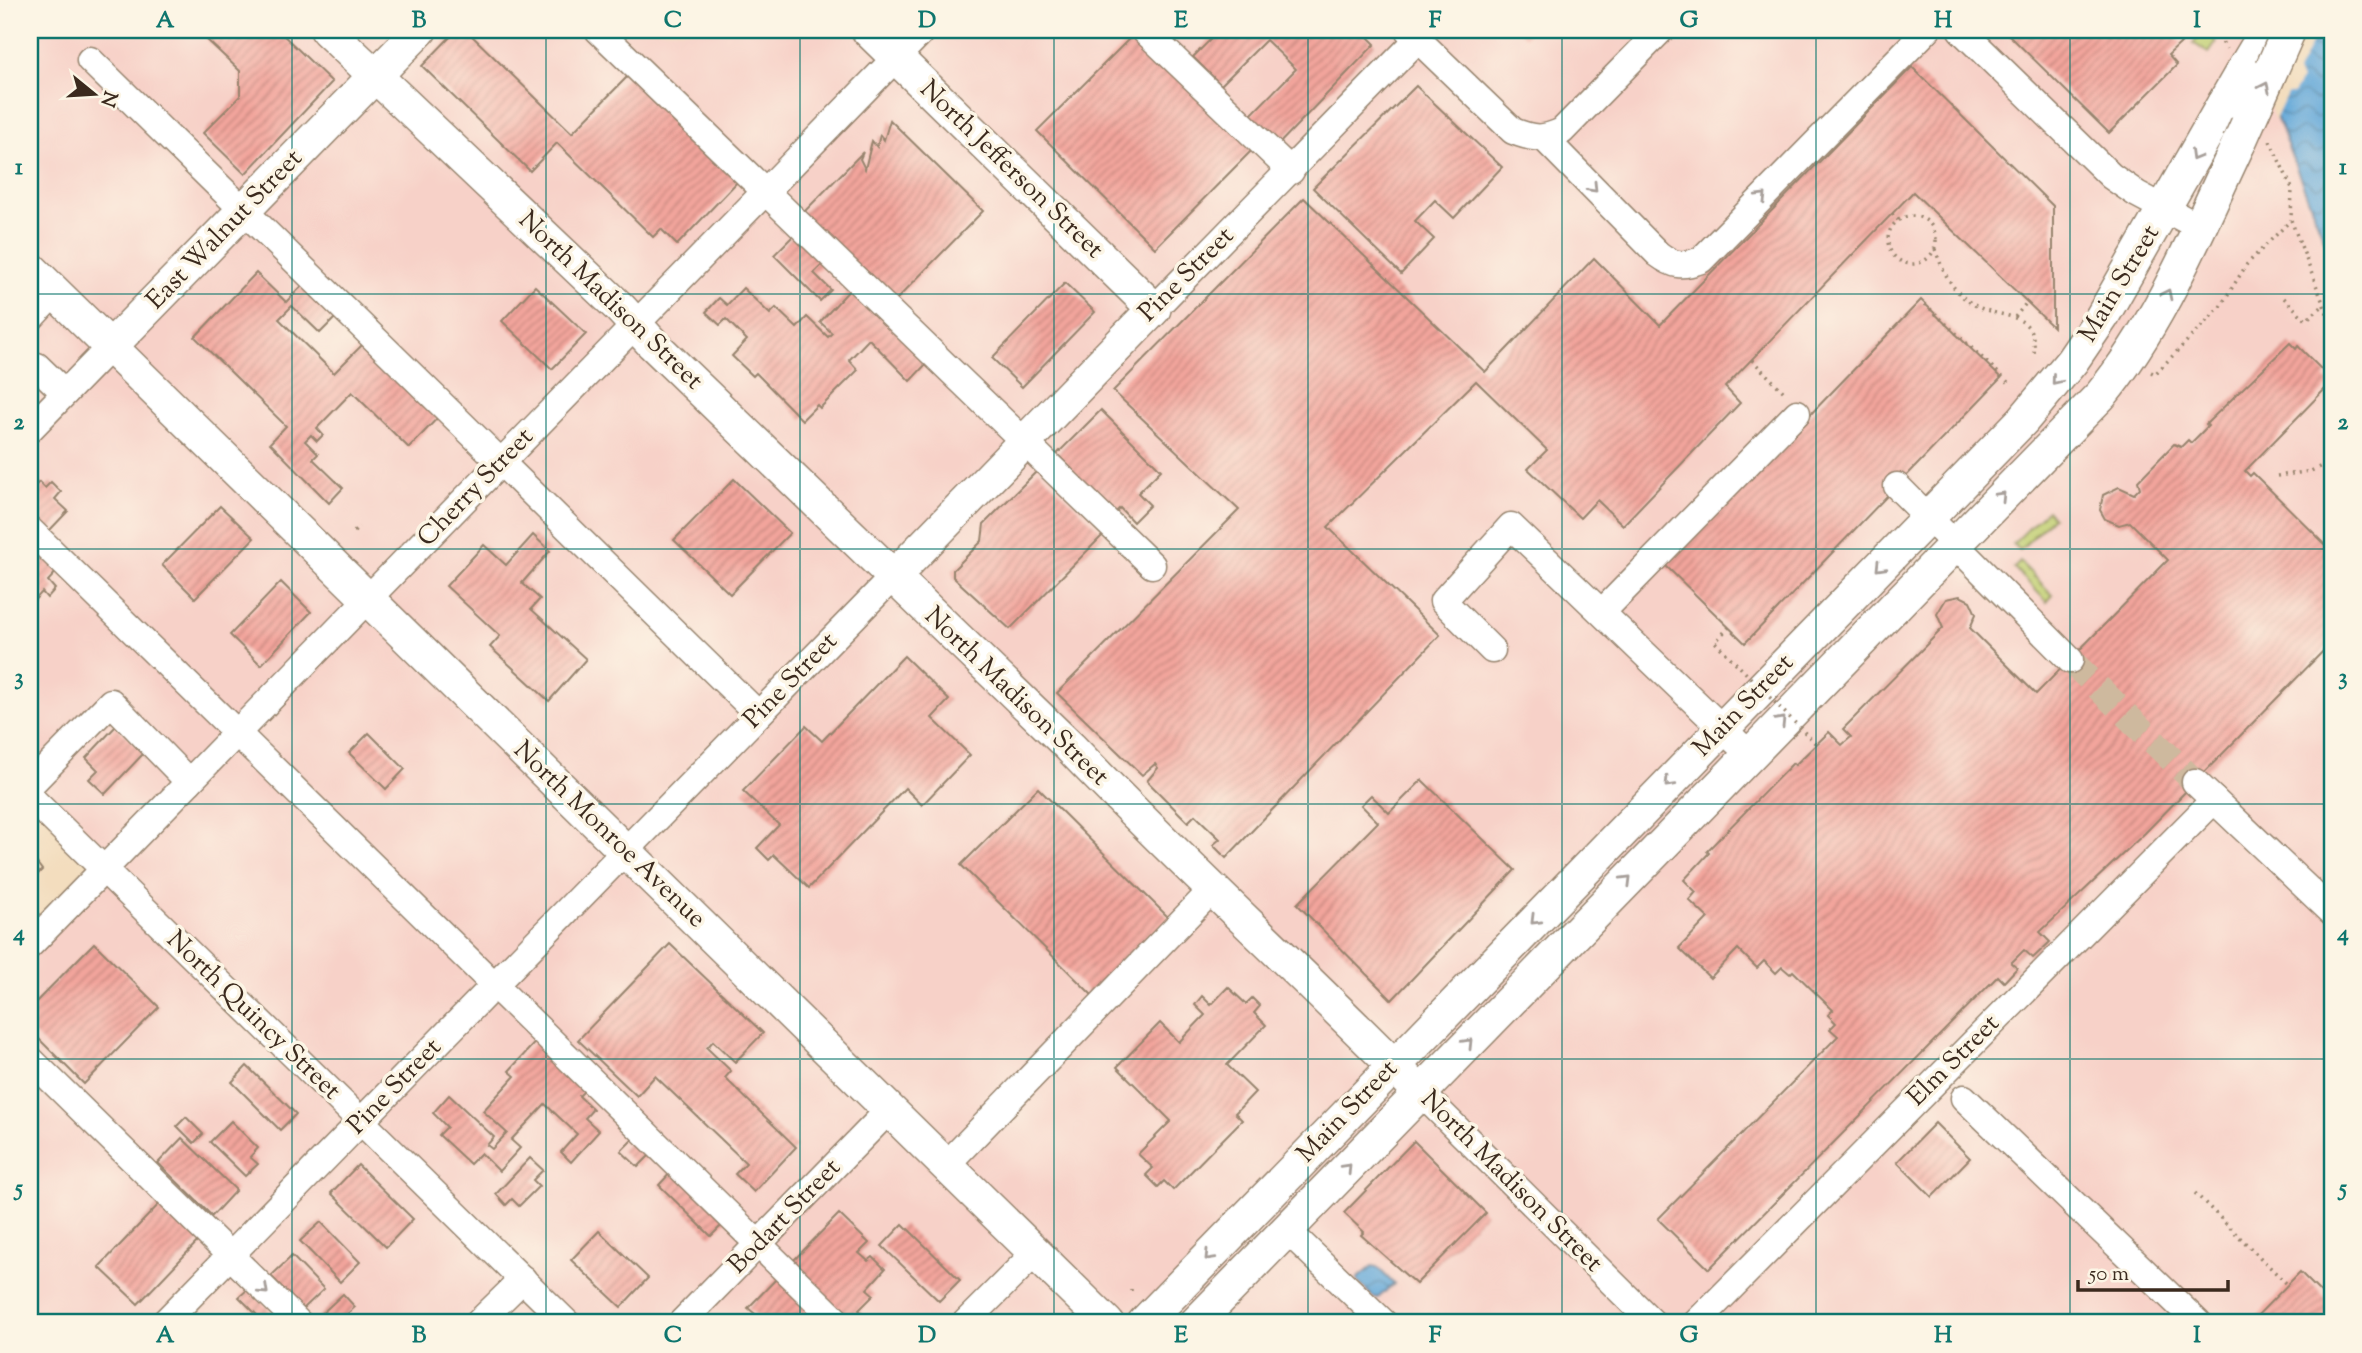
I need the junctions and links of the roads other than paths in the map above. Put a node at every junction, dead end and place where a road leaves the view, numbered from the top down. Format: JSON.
{"nodes":[{"id":1,"x":327,"y":30,"type":"edge"},
{"id":2,"x":420,"y":30,"type":"edge"},
{"id":3,"x":598,"y":30,"type":"edge"},
{"id":4,"x":868,"y":30,"type":"edge"},
{"id":5,"x":923,"y":30,"type":"edge"},
{"id":6,"x":1144,"y":30,"type":"edge"},
{"id":7,"x":1661,"y":30,"type":"edge"},
{"id":8,"x":1927,"y":30,"type":"edge"},
{"id":9,"x":1961,"y":30,"type":"edge"},
{"id":10,"x":2267,"y":30,"type":"edge"},
{"id":11,"x":2289,"y":30,"type":"edge"},
{"id":12,"x":1413,"y":34,"type":"edge"},
{"id":13,"x":896,"y":57,"type":"junction"},
{"id":14,"x":90,"y":60,"type":"dead end"},
{"id":15,"x":374,"y":76,"type":"junction"},
{"id":16,"x":1545,"y":139,"type":"junction"},
{"id":17,"x":1291,"y":171,"type":"junction"},
{"id":18,"x":766,"y":191,"type":"junction"},
{"id":19,"x":2165,"y":209,"type":"junction"},
{"id":20,"x":244,"y":210,"type":"junction"},
{"id":21,"x":2199,"y":227,"type":"junction"},
{"id":22,"x":30,"y":268,"type":"edge"},
{"id":23,"x":55,"y":292,"type":"junction"},
{"id":24,"x":1154,"y":309,"type":"junction"},
{"id":25,"x":30,"y":319,"type":"edge"},
{"id":26,"x":636,"y":325,"type":"junction"},
{"id":27,"x":110,"y":347,"type":"junction"},
{"id":28,"x":32,"y":366,"type":"edge"},
{"id":29,"x":65,"y":393,"type":"junction"},
{"id":30,"x":1797,"y":413,"type":"road end"},
{"id":31,"x":30,"y":429,"type":"edge"},
{"id":32,"x":1025,"y":441,"type":"junction"},
{"id":33,"x":500,"y":464,"type":"junction"},
{"id":34,"x":1897,"y":486,"type":"dead end"},
{"id":35,"x":1927,"y":518,"type":"junction"},
{"id":36,"x":30,"y":530,"type":"edge"},
{"id":37,"x":1953,"y":545,"type":"junction"},
{"id":38,"x":1152,"y":565,"type":"dead end"},
{"id":39,"x":894,"y":576,"type":"junction"},
{"id":40,"x":368,"y":599,"type":"junction"},
{"id":41,"x":1602,"y":612,"type":"junction"},
{"id":42,"x":1492,"y":650,"type":"dead end"},
{"id":43,"x":2070,"y":660,"type":"tunnel mouth"},
{"id":44,"x":758,"y":714,"type":"junction"},
{"id":45,"x":1722,"y":728,"type":"junction"},
{"id":46,"x":236,"y":734,"type":"junction"},
{"id":47,"x":1749,"y":754,"type":"junction"},
{"id":48,"x":189,"y":782,"type":"junction"},
{"id":49,"x":2195,"y":782,"type":"tunnel mouth"},
{"id":50,"x":30,"y":785,"type":"edge"},
{"id":51,"x":30,"y":797,"type":"edge"},
{"id":52,"x":2214,"y":800,"type":"junction"},
{"id":53,"x":625,"y":851,"type":"junction"},
{"id":54,"x":104,"y":870,"type":"junction"},
{"id":55,"x":1214,"y":888,"type":"junction"},
{"id":56,"x":2332,"y":912,"type":"edge"},
{"id":57,"x":30,"y":945,"type":"edge"},
{"id":58,"x":495,"y":984,"type":"junction"},
{"id":59,"x":30,"y":1059,"type":"edge"},
{"id":60,"x":1394,"y":1065,"type":"junction"},
{"id":61,"x":1420,"y":1092,"type":"junction"},
{"id":62,"x":1971,"y":1105,"type":"dead end"},
{"id":63,"x":889,"y":1110,"type":"junction"},
{"id":64,"x":361,"y":1122,"type":"junction"},
{"id":65,"x":946,"y":1166,"type":"junction"},
{"id":66,"x":1288,"y":1231,"type":"junction"},
{"id":67,"x":758,"y":1244,"type":"junction"},
{"id":68,"x":1035,"y":1253,"type":"junction"},
{"id":69,"x":229,"y":1257,"type":"junction"},
{"id":70,"x":523,"y":1279,"type":"junction"},
{"id":71,"x":1233,"y":1286,"type":"junction"},
{"id":72,"x":164,"y":1323,"type":"edge"},
{"id":73,"x":299,"y":1323,"type":"edge"},
{"id":74,"x":478,"y":1323,"type":"edge"},
{"id":75,"x":567,"y":1323,"type":"edge"},
{"id":76,"x":681,"y":1323,"type":"edge"},
{"id":77,"x":839,"y":1323,"type":"edge"},
{"id":78,"x":965,"y":1323,"type":"edge"},
{"id":79,"x":1107,"y":1323,"type":"edge"},
{"id":80,"x":1144,"y":1323,"type":"edge"},
{"id":81,"x":1196,"y":1323,"type":"edge"},
{"id":82,"x":1210,"y":1323,"type":"edge"},
{"id":83,"x":1384,"y":1323,"type":"edge"},
{"id":84,"x":1653,"y":1323,"type":"edge"},
{"id":85,"x":1696,"y":1323,"type":"edge"},
{"id":86,"x":2198,"y":1323,"type":"edge"}],
"edges":[{"from":1,"to":15,"type":"main road","name":"North Madison Street"},
{"from":2,"to":15,"type":"main road","name":"East Walnut Street"},
{"from":3,"to":18,"type":"street"},
{"from":4,"to":13,"type":"main road","name":"North Jefferson Street"},
{"from":5,"to":13,"type":"street","name":"Cherry Street"},
{"from":6,"to":17,"type":"street"},
{"from":7,"to":16,"type":"street"},
{"from":16,"to":8,"type":"street","one_way":true},
{"from":9,"to":19,"type":"street"},
{"from":10,"to":19,"type":"main road","name":"Main Street","one_way":true,"bridge":true},
{"from":21,"to":11,"type":"main road","name":"Main Street","one_way":true,"bridge":true},
{"from":12,"to":16,"type":"street"},
{"from":12,"to":17,"type":"street","name":"Pine Street"},
{"from":13,"to":18,"type":"street","name":"Cherry Street"},
{"from":13,"to":24,"type":"main road","name":"North Jefferson Street"},
{"from":14,"to":20,"type":"street"},
{"from":15,"to":20,"type":"main road","name":"East Walnut Street"},
{"from":15,"to":26,"type":"main road","name":"North Madison Street"},
{"from":17,"to":24,"type":"street","name":"Pine Street"},
{"from":18,"to":26,"type":"street","name":"Cherry Street"},
{"from":18,"to":32,"type":"street"},
{"from":19,"to":21,"type":"street"},
{"from":19,"to":35,"type":"main road","name":"Main Street","one_way":true},
{"from":20,"to":27,"type":"main road","name":"East Walnut Street"},
{"from":20,"to":33,"type":"street"},
{"from":37,"to":21,"type":"main road","name":"Main Street","one_way":true},
{"from":22,"to":23,"type":"main road","name":"North Monroe Avenue"},
{"from":23,"to":25,"type":"street"},
{"from":23,"to":27,"type":"main road","name":"North Monroe Avenue"},
{"from":24,"to":32,"type":"main road","name":"Pine Street"},
{"from":26,"to":33,"type":"street","name":"Cherry Street"},
{"from":26,"to":39,"type":"main road","name":"North Madison Street"},
{"from":27,"to":29,"type":"street","name":"East Walnut Street"},
{"from":27,"to":40,"type":"main road","name":"North Monroe Avenue"},
{"from":28,"to":29,"type":"street"},
{"from":29,"to":31,"type":"street","name":"East Walnut Street"},
{"from":30,"to":41,"type":"street"},
{"from":32,"to":38,"type":"street"},
{"from":32,"to":39,"type":"main road","name":"Pine Street"},
{"from":33,"to":40,"type":"street","name":"Cherry Street"},
{"from":33,"to":44,"type":"street"},
{"from":34,"to":35,"type":"street"},
{"from":35,"to":37,"type":"street"},
{"from":35,"to":45,"type":"main road","name":"Main Street","one_way":true},
{"from":36,"to":46,"type":"street"},
{"from":37,"to":43,"type":"street"},
{"from":47,"to":37,"type":"main road","name":"Main Street","one_way":true},
{"from":39,"to":44,"type":"street","name":"Pine Street"},
{"from":39,"to":55,"type":"main road","name":"North Madison Street"},
{"from":40,"to":46,"type":"street","name":"Cherry Street"},
{"from":40,"to":53,"type":"main road","name":"North Monroe Avenue"},
{"from":41,"to":42,"type":"street"},
{"from":41,"to":45,"type":"street"},
{"from":44,"to":53,"type":"street","name":"Pine Street"},
{"from":45,"to":47,"type":"street"},
{"from":45,"to":60,"type":"main road","name":"Main Street","one_way":true},
{"from":46,"to":48,"type":"street","name":"Cherry Street"},
{"from":46,"to":58,"type":"street"},
{"from":61,"to":47,"type":"main road","name":"Main Street","one_way":true},
{"from":48,"to":50,"type":"street"},
{"from":48,"to":54,"type":"street","name":"Cherry Street"},
{"from":49,"to":52,"type":"street"},
{"from":51,"to":54,"type":"street","name":"North Quincy Street"},
{"from":52,"to":56,"type":"street"},
{"from":52,"to":85,"type":"street","name":"Elm Street"},
{"from":53,"to":58,"type":"street","name":"Pine Street"},
{"from":53,"to":63,"type":"main road","name":"North Monroe Avenue"},
{"from":54,"to":57,"type":"street","name":"Cherry Street"},
{"from":54,"to":64,"type":"street","name":"North Quincy Street"},
{"from":55,"to":60,"type":"main road","name":"North Madison Street"},
{"from":55,"to":65,"type":"street"},
{"from":58,"to":64,"type":"street","name":"Pine Street"},
{"from":58,"to":67,"type":"street"},
{"from":59,"to":69,"type":"street"},
{"from":60,"to":61,"type":"main road","name":"North Madison Street"},
{"from":60,"to":80,"type":"main road","name":"Main Street","one_way":true},
{"from":66,"to":61,"type":"main road","name":"Main Street","one_way":true},
{"from":61,"to":84,"type":"street","name":"North Madison Street"},
{"from":62,"to":86,"type":"street"},
{"from":63,"to":65,"type":"main road","name":"North Monroe Avenue"},
{"from":63,"to":67,"type":"street","name":"Bodart Street"},
{"from":64,"to":69,"type":"street","name":"Pine Street"},
{"from":64,"to":70,"type":"street","name":"North Quincy Street"},
{"from":65,"to":68,"type":"main road","name":"North Monroe Avenue"},
{"from":66,"to":71,"type":"main road","name":"Main Street"},
{"from":66,"to":83,"type":"street"},
{"from":67,"to":76,"type":"street","name":"Bodart Street"},
{"from":67,"to":77,"type":"street"},
{"from":68,"to":78,"type":"street"},
{"from":68,"to":79,"type":"main road","name":"North Monroe Avenue"},
{"from":69,"to":72,"type":"street","name":"Pine Street"},
{"from":69,"to":73,"type":"street","one_way":true},
{"from":70,"to":74,"type":"street"},
{"from":70,"to":75,"type":"street","name":"North Quincy Street"},
{"from":71,"to":81,"type":"main road","name":"Main Street"},
{"from":71,"to":82,"type":"main road"}]}
